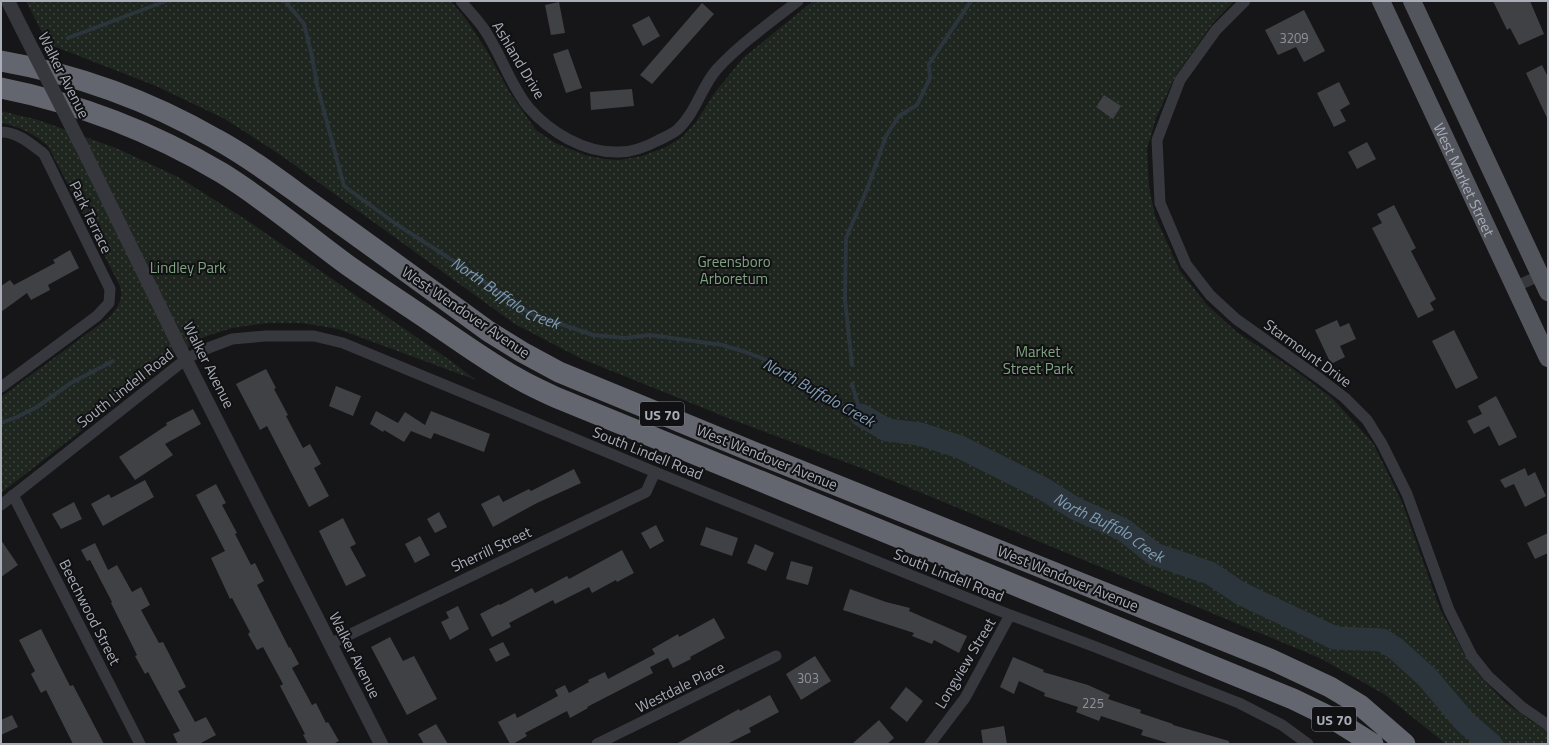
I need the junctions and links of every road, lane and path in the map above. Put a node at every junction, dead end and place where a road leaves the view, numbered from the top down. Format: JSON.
{"nodes":[{"id":1,"x":8,"y":1,"type":"edge"},
{"id":2,"x":461,"y":1,"type":"edge"},
{"id":3,"x":798,"y":1,"type":"edge"},
{"id":4,"x":1245,"y":1,"type":"edge"},
{"id":5,"x":1381,"y":1,"type":"edge"},
{"id":6,"x":1412,"y":1,"type":"edge"},
{"id":7,"x":1,"y":61,"type":"edge"},
{"id":8,"x":1,"y":88,"type":"edge"},
{"id":9,"x":1,"y":132,"type":"edge"},
{"id":10,"x":1544,"y":274,"type":"edge"},
{"id":11,"x":1514,"y":287,"type":"junction"},
{"id":12,"x":1548,"y":292,"type":"edge"},
{"id":13,"x":1548,"y":358,"type":"edge"},
{"id":14,"x":186,"y":359,"type":"junction"},
{"id":15,"x":1,"y":387,"type":"edge"},
{"id":16,"x":655,"y":472,"type":"junction"},
{"id":17,"x":13,"y":494,"type":"junction"},
{"id":18,"x":1,"y":505,"type":"edge"},
{"id":19,"x":1010,"y":615,"type":"junction"},
{"id":20,"x":330,"y":644,"type":"junction"},
{"id":21,"x":776,"y":656,"type":"dead end"},
{"id":22,"x":1360,"y":705,"type":"junction"},
{"id":23,"x":1548,"y":725,"type":"edge"},
{"id":24,"x":140,"y":744,"type":"edge"},
{"id":25,"x":381,"y":744,"type":"edge"},
{"id":26,"x":597,"y":744,"type":"edge"},
{"id":27,"x":930,"y":744,"type":"edge"},
{"id":28,"x":1308,"y":744,"type":"edge"},
{"id":29,"x":1373,"y":744,"type":"edge"},
{"id":30,"x":1405,"y":744,"type":"edge"},
{"id":31,"x":1421,"y":744,"type":"edge"}],
"edges":[{"from":1,"to":14,"type":"street","name":"Walker Avenue","bridge":true},
{"from":2,"to":3,"type":"street","name":"Ashland Drive"},
{"from":4,"to":23,"type":"street","name":"Starmount Drive"},
{"from":5,"to":11,"type":"main road","name":"West Market Street"},
{"from":6,"to":10,"type":"main road","name":"West Market Street"},
{"from":7,"to":22,"type":"highway","name":"West Wendover Avenue","number":"US 70"},
{"from":8,"to":29,"type":"highway","name":"West Wendover Avenue","number":"US 70"},
{"from":9,"to":15,"type":"street","name":"Park Terrace"},
{"from":10,"to":11,"type":"street"},
{"from":10,"to":12,"type":"main road","name":"West Market Street"},
{"from":11,"to":13,"type":"main road","name":"West Market Street"},
{"from":14,"to":16,"type":"street","name":"South Lindell Road"},
{"from":14,"to":17,"type":"street","name":"South Lindell Road"},
{"from":14,"to":20,"type":"street","name":"Walker Avenue"},
{"from":16,"to":19,"type":"street","name":"South Lindell Road"},
{"from":16,"to":20,"type":"street","name":"Sherrill Street"},
{"from":17,"to":18,"type":"street","name":"South Lindell Road"},
{"from":17,"to":24,"type":"street","name":"Beechwood Street"},
{"from":19,"to":27,"type":"street","name":"Longview Street"},
{"from":19,"to":28,"type":"street","name":"South Lindell Road"},
{"from":20,"to":25,"type":"street","name":"Walker Avenue"},
{"from":21,"to":26,"type":"street","name":"Westdale Place"},
{"from":22,"to":30,"type":"highway","name":"West Wendover Avenue","number":"US 70"},
{"from":22,"to":31,"type":"highway"}]}
